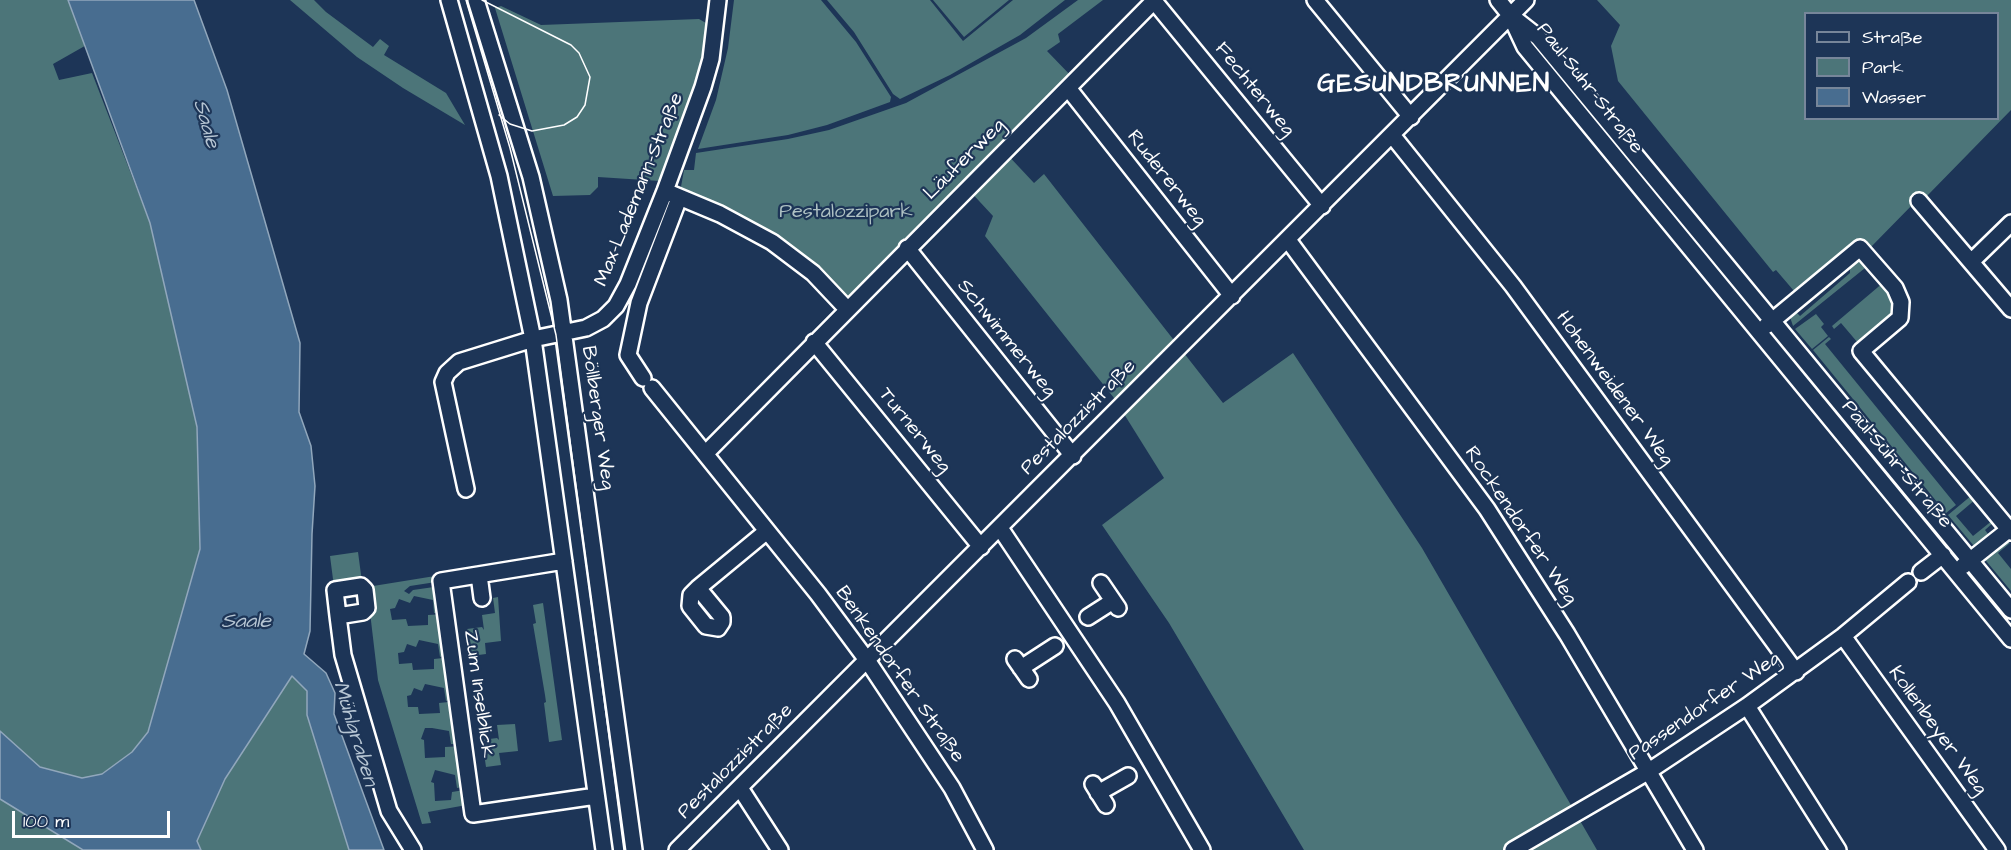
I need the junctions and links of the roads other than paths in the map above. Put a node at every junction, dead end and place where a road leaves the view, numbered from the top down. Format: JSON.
{"nodes":[{"id":1,"x":449,"y":0,"type":"edge"},
{"id":2,"x":476,"y":0,"type":"edge"},
{"id":3,"x":718,"y":0,"type":"edge"},
{"id":4,"x":1315,"y":0,"type":"edge"},
{"id":5,"x":1498,"y":0,"type":"edge"},
{"id":6,"x":1526,"y":0,"type":"edge"},
{"id":7,"x":1154,"y":1,"type":"edge"},
{"id":8,"x":1510,"y":15,"type":"junction"},
{"id":9,"x":1068,"y":88,"type":"junction"},
{"id":10,"x":1411,"y":117,"type":"junction"},
{"id":11,"x":1392,"y":135,"type":"junction"},
{"id":12,"x":672,"y":194,"type":"junction"},
{"id":13,"x":1919,"y":201,"type":"dead end"},
{"id":14,"x":1322,"y":206,"type":"junction"},
{"id":15,"x":2011,"y":223,"type":"edge"},
{"id":16,"x":1288,"y":240,"type":"junction"},
{"id":17,"x":907,"y":248,"type":"junction"},
{"id":18,"x":1972,"y":261,"type":"junction"},
{"id":19,"x":1232,"y":296,"type":"junction"},
{"id":20,"x":847,"y":309,"type":"junction"},
{"id":21,"x":2011,"y":309,"type":"edge"},
{"id":22,"x":1774,"y":320,"type":"junction"},
{"id":23,"x":1759,"y":332,"type":"junction"},
{"id":24,"x":564,"y":333,"type":"junction"},
{"id":25,"x":533,"y":339,"type":"junction"},
{"id":26,"x":814,"y":342,"type":"junction"},
{"id":27,"x":628,"y":354,"type":"joint"},
{"id":28,"x":706,"y":453,"type":"junction"},
{"id":29,"x":1073,"y":456,"type":"junction"},
{"id":30,"x":466,"y":489,"type":"dead end"},
{"id":31,"x":1000,"y":528,"type":"junction"},
{"id":32,"x":2010,"y":530,"type":"edge"},
{"id":33,"x":767,"y":531,"type":"junction"},
{"id":34,"x":981,"y":547,"type":"junction"},
{"id":35,"x":1943,"y":555,"type":"junction"},
{"id":36,"x":564,"y":561,"type":"junction"},
{"id":37,"x":1970,"y":561,"type":"junction"},
{"id":38,"x":1956,"y":571,"type":"junction"},
{"id":39,"x":1921,"y":572,"type":"dead end"},
{"id":40,"x":479,"y":575,"type":"junction"},
{"id":41,"x":1908,"y":582,"type":"dead end"},
{"id":42,"x":1101,"y":583,"type":"dead end"},
{"id":43,"x":698,"y":588,"type":"dead end"},
{"id":44,"x":483,"y":598,"type":"dead end"},
{"id":45,"x":2011,"y":610,"type":"edge"},
{"id":46,"x":338,"y":616,"type":"dead end"},
{"id":47,"x":1071,"y":631,"type":"junction"},
{"id":48,"x":1843,"y":636,"type":"junction"},
{"id":49,"x":2011,"y":639,"type":"edge"},
{"id":50,"x":867,"y":660,"type":"junction"},
{"id":51,"x":1022,"y":668,"type":"dead end"},
{"id":52,"x":1796,"y":672,"type":"junction"},
{"id":53,"x":1747,"y":706,"type":"junction"},
{"id":54,"x":1152,"y":761,"type":"junction"},
{"id":55,"x":1649,"y":771,"type":"junction"},
{"id":56,"x":740,"y":788,"type":"junction"},
{"id":57,"x":1099,"y":794,"type":"dead end"},
{"id":58,"x":596,"y":796,"type":"junction"},
{"id":59,"x":413,"y":850,"type":"edge"},
{"id":60,"x":604,"y":850,"type":"edge"},
{"id":61,"x":634,"y":850,"type":"edge"},
{"id":62,"x":677,"y":850,"type":"edge"},
{"id":63,"x":780,"y":850,"type":"edge"},
{"id":64,"x":985,"y":850,"type":"edge"},
{"id":65,"x":1202,"y":850,"type":"edge"},
{"id":66,"x":1513,"y":850,"type":"edge"},
{"id":67,"x":1695,"y":850,"type":"edge"},
{"id":68,"x":1838,"y":850,"type":"edge"},
{"id":69,"x":1996,"y":850,"type":"edge"}],
"edges":[{"from":1,"to":25,"type":"street"},
{"from":2,"to":24,"type":"street","name":"Böllberger Weg"},
{"from":3,"to":12,"type":"street","name":"Max-Lademann-Straße"},
{"from":4,"to":10,"type":"street"},
{"from":5,"to":8,"type":"street"},
{"from":6,"to":8,"type":"street","name":"Pestalozzistraße"},
{"from":7,"to":9,"type":"street","name":"Läuferweg"},
{"from":7,"to":14,"type":"street","name":"Fechterweg"},
{"from":8,"to":10,"type":"street","name":"Pestalozzistraße"},
{"from":8,"to":22,"type":"street","name":"Paul-Suhr-Straße"},
{"from":8,"to":23,"type":"street","name":"Paul-Suhr-Straße"},
{"from":9,"to":17,"type":"street","name":"Läuferweg"},
{"from":9,"to":19,"type":"street","name":"Rudererweg"},
{"from":10,"to":11,"type":"street","name":"Pestalozzistraße"},
{"from":11,"to":14,"type":"street","name":"Pestalozzistraße"},
{"from":11,"to":52,"type":"street","name":"Hohenweidener Weg"},
{"from":12,"to":20,"type":"street"},
{"from":12,"to":24,"type":"street","name":"Max-Lademann-Straße"},
{"from":12,"to":27,"type":"street","name":"Max-Lademann-Straße"},
{"from":13,"to":18,"type":"street"},
{"from":14,"to":16,"type":"street","name":"Pestalozzistraße"},
{"from":15,"to":18,"type":"street"},
{"from":16,"to":19,"type":"street","name":"Pestalozzistraße"},
{"from":16,"to":55,"type":"street","name":"Rockendorfer Weg"},
{"from":17,"to":20,"type":"street","name":"Läuferweg"},
{"from":17,"to":29,"type":"street","name":"Schwimmerweg"},
{"from":18,"to":21,"type":"street"},
{"from":19,"to":29,"type":"street","name":"Pestalozzistraße"},
{"from":20,"to":26,"type":"street","name":"Läuferweg"},
{"from":22,"to":23,"type":"street"},
{"from":22,"to":32,"type":"street"},
{"from":22,"to":37,"type":"street","name":"Paul-Suhr-Straße"},
{"from":23,"to":35,"type":"street","name":"Paul-Suhr-Straße"},
{"from":24,"to":25,"type":"street","name":"Max-Lademann-Straße"},
{"from":24,"to":61,"type":"street","name":"Böllberger Weg"},
{"from":25,"to":30,"type":"street","name":"Max-Lademann-Straße"},
{"from":25,"to":36,"type":"street"},
{"from":26,"to":28,"type":"street","name":"Läuferweg"},
{"from":26,"to":34,"type":"street","name":"Turnerweg"},
{"from":27,"to":28,"type":"street","name":"Benkendorfer Straße"},
{"from":28,"to":33,"type":"street","name":"Benkendorfer Straße"},
{"from":29,"to":31,"type":"street","name":"Pestalozzistraße"},
{"from":31,"to":34,"type":"street","name":"Pestalozzistraße"},
{"from":31,"to":47,"type":"street"},
{"from":32,"to":37,"type":"street"},
{"from":33,"to":43,"type":"street"},
{"from":33,"to":50,"type":"street","name":"Benkendorfer Straße"},
{"from":34,"to":50,"type":"street","name":"Pestalozzistraße"},
{"from":35,"to":38,"type":"street","name":"Paul-Suhr-Straße"},
{"from":35,"to":39,"type":"street"},
{"from":36,"to":40,"type":"street","name":"Zum Inselblick"},
{"from":36,"to":58,"type":"street"},
{"from":37,"to":38,"type":"street"},
{"from":37,"to":45,"type":"street","name":"Paul-Suhr-Straße"},
{"from":38,"to":49,"type":"street","name":"Paul-Suhr-Straße"},
{"from":40,"to":44,"type":"street"},
{"from":40,"to":58,"type":"street","name":"Zum Inselblick"},
{"from":41,"to":48,"type":"street","name":"Passendorfer Weg"},
{"from":42,"to":47,"type":"street"},
{"from":46,"to":59,"type":"street"},
{"from":47,"to":51,"type":"street"},
{"from":47,"to":54,"type":"street"},
{"from":48,"to":52,"type":"street","name":"Passendorfer Weg"},
{"from":48,"to":69,"type":"street","name":"Kollenbeyer Weg"},
{"from":50,"to":56,"type":"street","name":"Pestalozzistraße"},
{"from":50,"to":64,"type":"street","name":"Benkendorfer Straße"},
{"from":52,"to":53,"type":"street","name":"Passendorfer Weg"},
{"from":53,"to":55,"type":"street","name":"Passendorfer Weg"},
{"from":53,"to":68,"type":"street"},
{"from":54,"to":57,"type":"street"},
{"from":54,"to":65,"type":"street"},
{"from":55,"to":66,"type":"street","name":"Passendorfer Weg"},
{"from":55,"to":67,"type":"street","name":"Rockendorfer Weg"},
{"from":56,"to":62,"type":"street","name":"Pestalozzistraße"},
{"from":56,"to":63,"type":"street"},
{"from":58,"to":60,"type":"street"}]}
